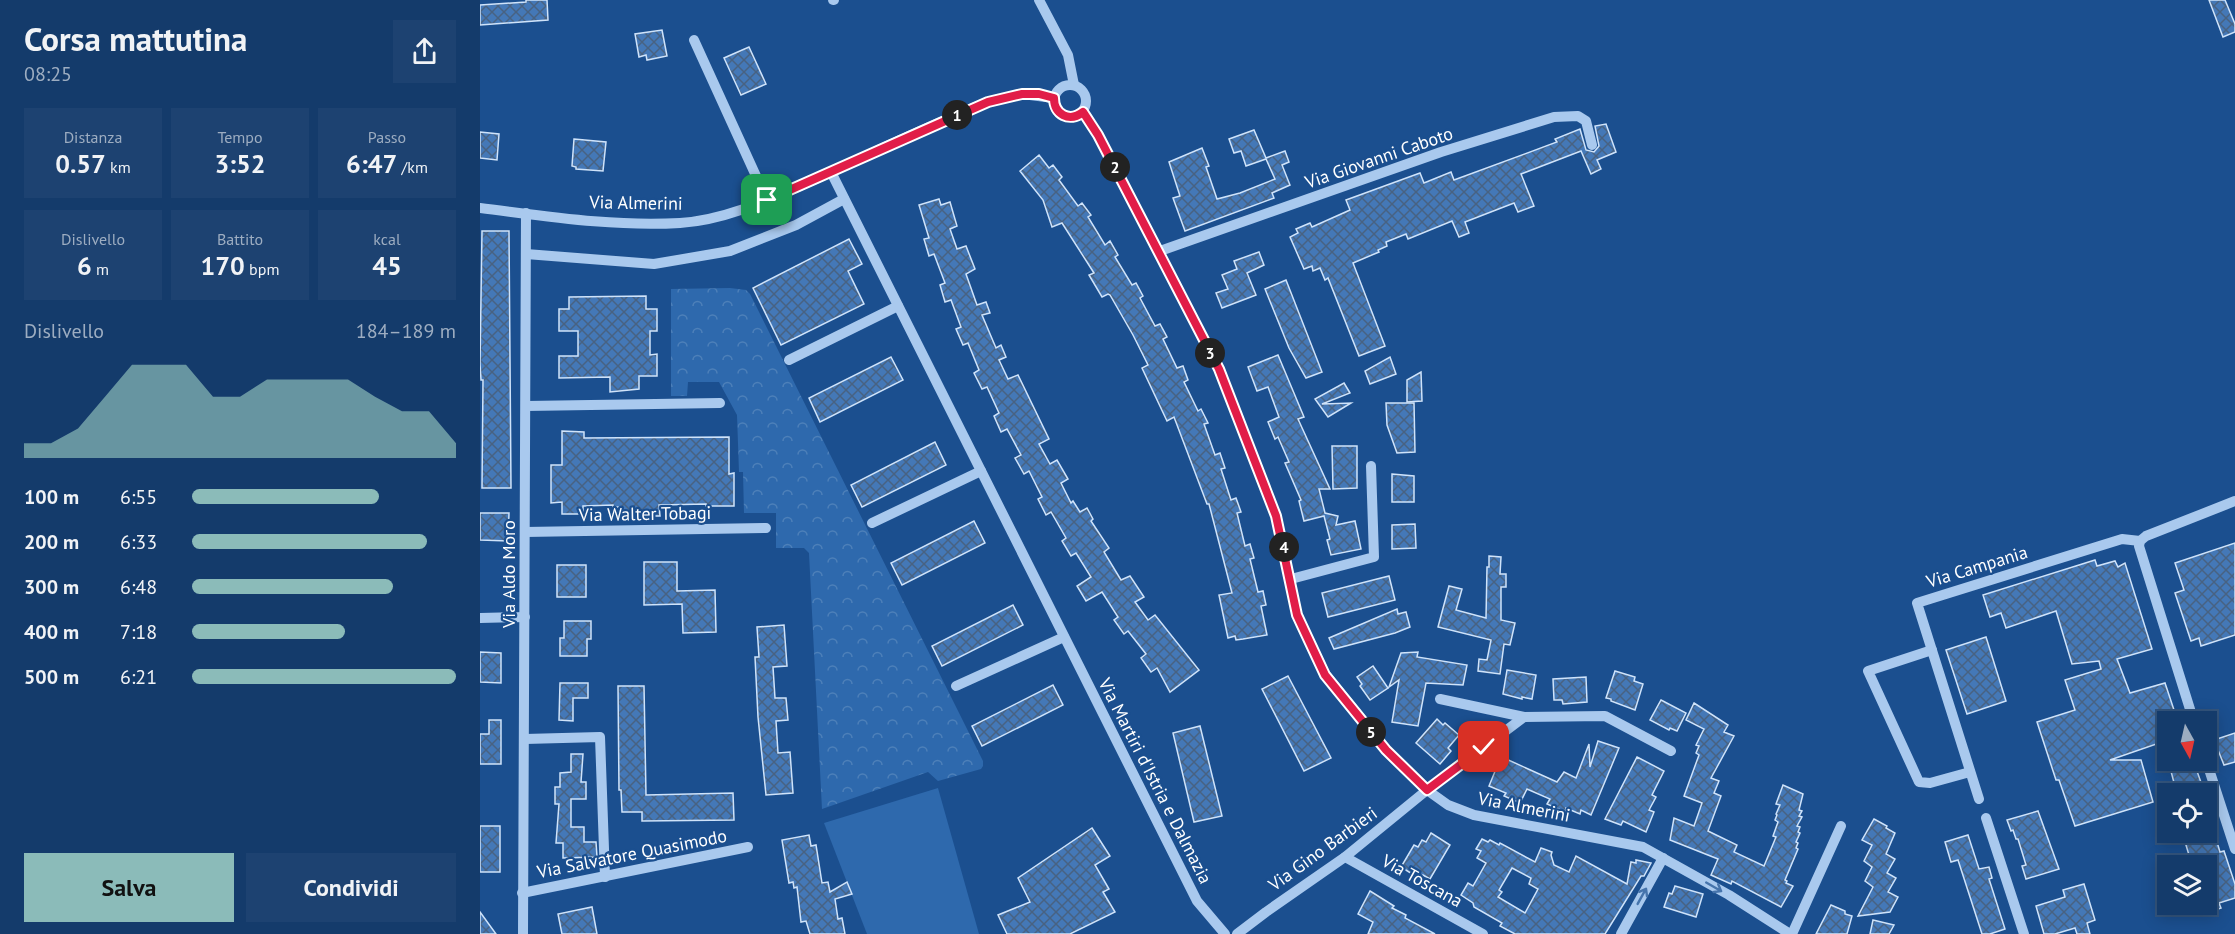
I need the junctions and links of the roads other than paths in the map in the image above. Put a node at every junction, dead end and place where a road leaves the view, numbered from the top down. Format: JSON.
{"nodes":[{"id":1,"x":1039,"y":0,"type":"edge"},
{"id":2,"x":694,"y":40,"type":"dead end"},
{"id":3,"x":1074,"y":85,"type":"junction"},
{"id":4,"x":1054,"y":98,"type":"junction"},
{"id":5,"x":1083,"y":112,"type":"junction"},
{"id":6,"x":1592,"y":145,"type":"dead end"},
{"id":7,"x":831,"y":172,"type":"junction"},
{"id":8,"x":844,"y":199,"type":"junction"},
{"id":9,"x":767,"y":200,"type":"junction"},
{"id":10,"x":480,"y":207,"type":"edge"},
{"id":11,"x":526,"y":213,"type":"junction"},
{"id":12,"x":1160,"y":251,"type":"junction"},
{"id":13,"x":526,"y":254,"type":"junction"},
{"id":14,"x":898,"y":306,"type":"junction"},
{"id":15,"x":789,"y":360,"type":"dead end"},
{"id":16,"x":720,"y":403,"type":"dead end"},
{"id":17,"x":526,"y":406,"type":"junction"},
{"id":18,"x":1371,"y":466,"type":"dead end"},
{"id":19,"x":981,"y":471,"type":"junction"},
{"id":20,"x":2235,"y":501,"type":"edge"},
{"id":21,"x":872,"y":523,"type":"dead end"},
{"id":22,"x":766,"y":528,"type":"dead end"},
{"id":23,"x":525,"y":532,"type":"junction"},
{"id":24,"x":2140,"y":541,"type":"junction"},
{"id":25,"x":1291,"y":579,"type":"junction"},
{"id":26,"x":525,"y":617,"type":"junction"},
{"id":27,"x":480,"y":618,"type":"edge"},
{"id":28,"x":1064,"y":637,"type":"junction"},
{"id":29,"x":1932,"y":650,"type":"junction"},
{"id":30,"x":956,"y":686,"type":"dead end"},
{"id":31,"x":1440,"y":699,"type":"dead end"},
{"id":32,"x":2190,"y":711,"type":"edge"},
{"id":33,"x":1524,"y":717,"type":"junction"},
{"id":34,"x":525,"y":739,"type":"junction"},
{"id":35,"x":1671,"y":751,"type":"dead end"},
{"id":36,"x":2210,"y":771,"type":"edge"},
{"id":37,"x":1970,"y":772,"type":"junction"},
{"id":38,"x":1427,"y":790,"type":"junction"},
{"id":39,"x":1979,"y":799,"type":"dead end"},
{"id":40,"x":1986,"y":818,"type":"dead end"},
{"id":41,"x":1841,"y":826,"type":"dead end"},
{"id":42,"x":748,"y":848,"type":"dead end"},
{"id":43,"x":2235,"y":849,"type":"edge"},
{"id":44,"x":1345,"y":857,"type":"junction"},
{"id":45,"x":1663,"y":858,"type":"junction"},
{"id":46,"x":605,"y":877,"type":"junction"},
{"id":47,"x":522,"y":893,"type":"junction"},
{"id":48,"x":523,"y":934,"type":"edge"},
{"id":49,"x":1225,"y":934,"type":"edge"},
{"id":50,"x":1237,"y":934,"type":"edge"},
{"id":51,"x":1483,"y":934,"type":"edge"},
{"id":52,"x":1621,"y":934,"type":"edge"},
{"id":53,"x":1791,"y":934,"type":"edge"},
{"id":54,"x":2024,"y":934,"type":"edge"}],
"edges":[{"from":1,"to":3,"type":"street"},
{"from":2,"to":9,"type":"street"},
{"from":3,"to":4,"type":"street"},
{"from":3,"to":5,"type":"street"},
{"from":4,"to":5,"type":"street"},
{"from":4,"to":7,"type":"street","name":"Via Almerini"},
{"from":5,"to":12,"type":"street","name":"Via Almerini"},
{"from":6,"to":12,"type":"street","name":"Via Giovanni Caboto"},
{"from":7,"to":8,"type":"street","name":"Via Martiri d'Istria e Dalmazia"},
{"from":7,"to":9,"type":"street","name":"Via Almerini"},
{"from":8,"to":13,"type":"street"},
{"from":8,"to":14,"type":"street","name":"Via Martiri d'Istria e Dalmazia"},
{"from":9,"to":11,"type":"street","name":"Via Almerini"},
{"from":10,"to":11,"type":"street","name":"Via Almerini"},
{"from":11,"to":13,"type":"street","name":"Via Aldo Moro"},
{"from":12,"to":25,"type":"street","name":"Via Almerini"},
{"from":13,"to":17,"type":"street","name":"Via Aldo Moro"},
{"from":14,"to":15,"type":"street"},
{"from":14,"to":19,"type":"street","name":"Via Martiri d'Istria e Dalmazia"},
{"from":16,"to":17,"type":"street"},
{"from":17,"to":23,"type":"street","name":"Via Aldo Moro"},
{"from":18,"to":25,"type":"street"},
{"from":19,"to":21,"type":"street"},
{"from":19,"to":28,"type":"street","name":"Via Martiri d'Istria e Dalmazia"},
{"from":20,"to":24,"type":"street"},
{"from":22,"to":23,"type":"street","name":"Via Walter Tobagi"},
{"from":23,"to":26,"type":"street","name":"Via Aldo Moro"},
{"from":24,"to":29,"type":"street","name":"Via Campania"},
{"from":24,"to":32,"type":"street"},
{"from":25,"to":38,"type":"street","name":"Via Almerini"},
{"from":26,"to":27,"type":"street"},
{"from":26,"to":34,"type":"street","name":"Via Aldo Moro"},
{"from":28,"to":30,"type":"street"},
{"from":28,"to":49,"type":"street","name":"Via Martiri d'Istria e Dalmazia"},
{"from":29,"to":37,"type":"street","name":"Via Campania"},
{"from":29,"to":37,"type":"street"},
{"from":31,"to":33,"type":"street"},
{"from":33,"to":35,"type":"street"},
{"from":33,"to":38,"type":"street","name":"Via Gino Barbieri"},
{"from":34,"to":46,"type":"street"},
{"from":34,"to":47,"type":"street","name":"Via Aldo Moro"},
{"from":36,"to":43,"type":"street"},
{"from":37,"to":39,"type":"street","name":"Via Campania"},
{"from":38,"to":44,"type":"street","name":"Via Gino Barbieri"},
{"from":38,"to":45,"type":"street","name":"Via Almerini"},
{"from":40,"to":54,"type":"street"},
{"from":41,"to":53,"type":"street"},
{"from":42,"to":46,"type":"street","name":"Via Salvatore Quasimodo"},
{"from":44,"to":50,"type":"street","name":"Via Gino Barbieri"},
{"from":44,"to":51,"type":"street","name":"Via Toscana"},
{"from":52,"to":45,"type":"street","one_way":true},
{"from":45,"to":53,"type":"street","name":"Via Almerini","one_way":true},
{"from":46,"to":47,"type":"street","name":"Via Salvatore Quasimodo"},
{"from":47,"to":48,"type":"street","name":"Via Aldo Moro"}]}
